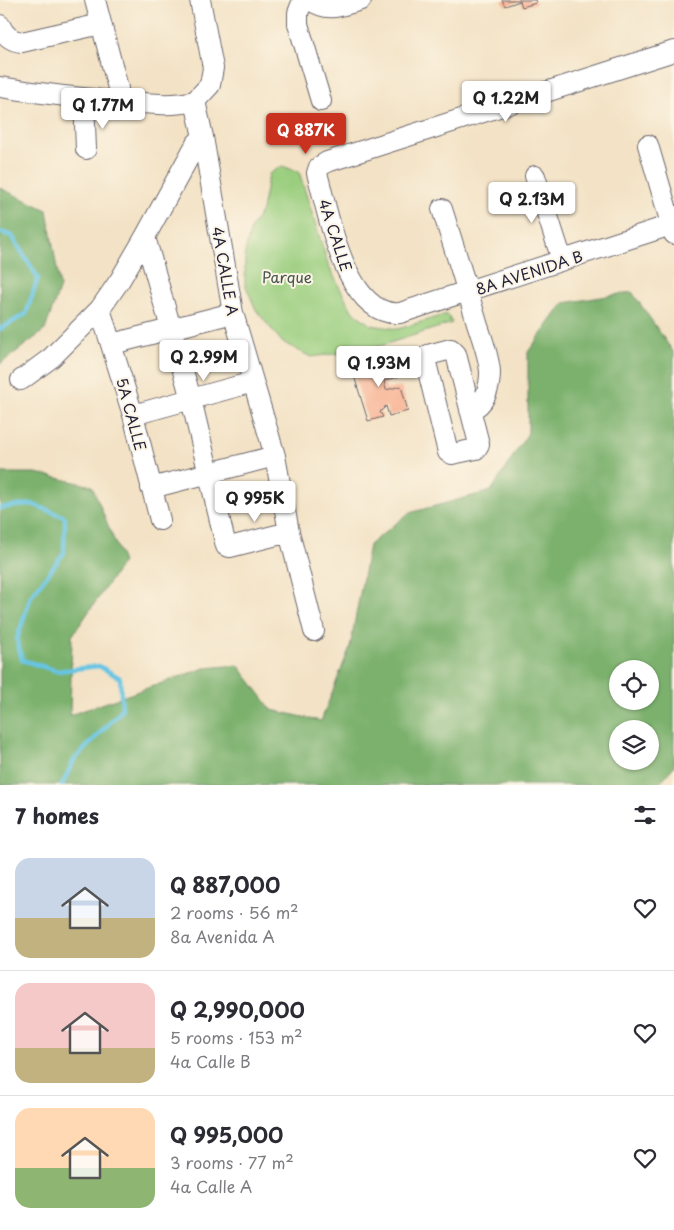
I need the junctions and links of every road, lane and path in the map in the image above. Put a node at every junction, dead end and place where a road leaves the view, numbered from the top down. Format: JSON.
{"nodes":[{"id":1,"x":95,"y":0,"type":"edge"},
{"id":2,"x":200,"y":0,"type":"edge"},
{"id":3,"x":304,"y":0,"type":"edge"},
{"id":4,"x":310,"y":0,"type":"edge"},
{"id":5,"x":361,"y":0,"type":"edge"},
{"id":6,"x":101,"y":24,"type":"junction"},
{"id":7,"x":5,"y":32,"type":"edge"},
{"id":8,"x":674,"y":52,"type":"edge"},
{"id":9,"x":0,"y":87,"type":"edge"},
{"id":10,"x":118,"y":88,"type":"dead end"},
{"id":11,"x":84,"y":99,"type":"junction"},
{"id":12,"x":195,"y":101,"type":"junction"},
{"id":13,"x":321,"y":101,"type":"dead end"},
{"id":14,"x":203,"y":137,"type":"junction"},
{"id":15,"x":648,"y":145,"type":"dead end"},
{"id":16,"x":86,"y":149,"type":"dead end"},
{"id":17,"x":535,"y":176,"type":"dead end"},
{"id":18,"x":442,"y":209,"type":"dead end"},
{"id":19,"x":673,"y":228,"type":"edge"},
{"id":20,"x":145,"y":237,"type":"junction"},
{"id":21,"x":562,"y":260,"type":"junction"},
{"id":22,"x":469,"y":292,"type":"junction"},
{"id":23,"x":100,"y":309,"type":"junction"},
{"id":24,"x":384,"y":312,"type":"joint"},
{"id":25,"x":233,"y":313,"type":"junction"},
{"id":26,"x":171,"y":328,"type":"junction"},
{"id":27,"x":112,"y":344,"type":"junction"},
{"id":28,"x":21,"y":380,"type":"dead end"},
{"id":29,"x":253,"y":382,"type":"junction"},
{"id":30,"x":191,"y":399,"type":"junction"},
{"id":31,"x":470,"y":410,"type":"junction"},
{"id":32,"x":133,"y":415,"type":"junction"},
{"id":33,"x":275,"y":456,"type":"junction"},
{"id":34,"x":209,"y":472,"type":"junction"},
{"id":35,"x":152,"y":488,"type":"junction"},
{"id":36,"x":160,"y":520,"type":"dead end"},
{"id":37,"x":289,"y":532,"type":"junction"},
{"id":38,"x":314,"y":631,"type":"dead end"}],
"edges":[{"from":1,"to":6,"type":"street"},
{"from":2,"to":12,"type":"street"},
{"from":3,"to":13,"type":"street"},
{"from":4,"to":5,"type":"street"},
{"from":6,"to":7,"type":"street"},
{"from":6,"to":10,"type":"street"},
{"from":8,"to":24,"type":"street","name":"4A CALLE"},
{"from":9,"to":11,"type":"street"},
{"from":11,"to":12,"type":"street"},
{"from":11,"to":16,"type":"street"},
{"from":12,"to":14,"type":"street","name":"4A CALLE A"},
{"from":14,"to":20,"type":"street"},
{"from":14,"to":25,"type":"street","name":"4A CALLE A"},
{"from":15,"to":19,"type":"street"},
{"from":17,"to":21,"type":"street"},
{"from":18,"to":22,"type":"street"},
{"from":19,"to":21,"type":"street","name":"8A AVENIDA B"},
{"from":20,"to":23,"type":"street"},
{"from":20,"to":26,"type":"street"},
{"from":21,"to":22,"type":"street","name":"8A AVENIDA B"},
{"from":22,"to":24,"type":"street","name":"8A AVENIDA B"},
{"from":22,"to":31,"type":"street"},
{"from":23,"to":27,"type":"street","name":"5A CALLE"},
{"from":23,"to":28,"type":"street"},
{"from":25,"to":26,"type":"street"},
{"from":25,"to":29,"type":"street","name":"4A CALLE A"},
{"from":26,"to":27,"type":"street"},
{"from":26,"to":30,"type":"street"},
{"from":27,"to":32,"type":"street","name":"5A CALLE"},
{"from":29,"to":30,"type":"street"},
{"from":29,"to":33,"type":"street","name":"4A CALLE A"},
{"from":30,"to":32,"type":"street"},
{"from":30,"to":34,"type":"street"},
{"from":31,"to":31,"type":"street"},
{"from":32,"to":35,"type":"street","name":"5A CALLE"},
{"from":33,"to":34,"type":"street"},
{"from":33,"to":37,"type":"street","name":"4A CALLE A"},
{"from":34,"to":35,"type":"street"},
{"from":34,"to":37,"type":"street"},
{"from":35,"to":36,"type":"street","name":"5A CALLE"},
{"from":37,"to":38,"type":"street","name":"4A CALLE A"}]}
